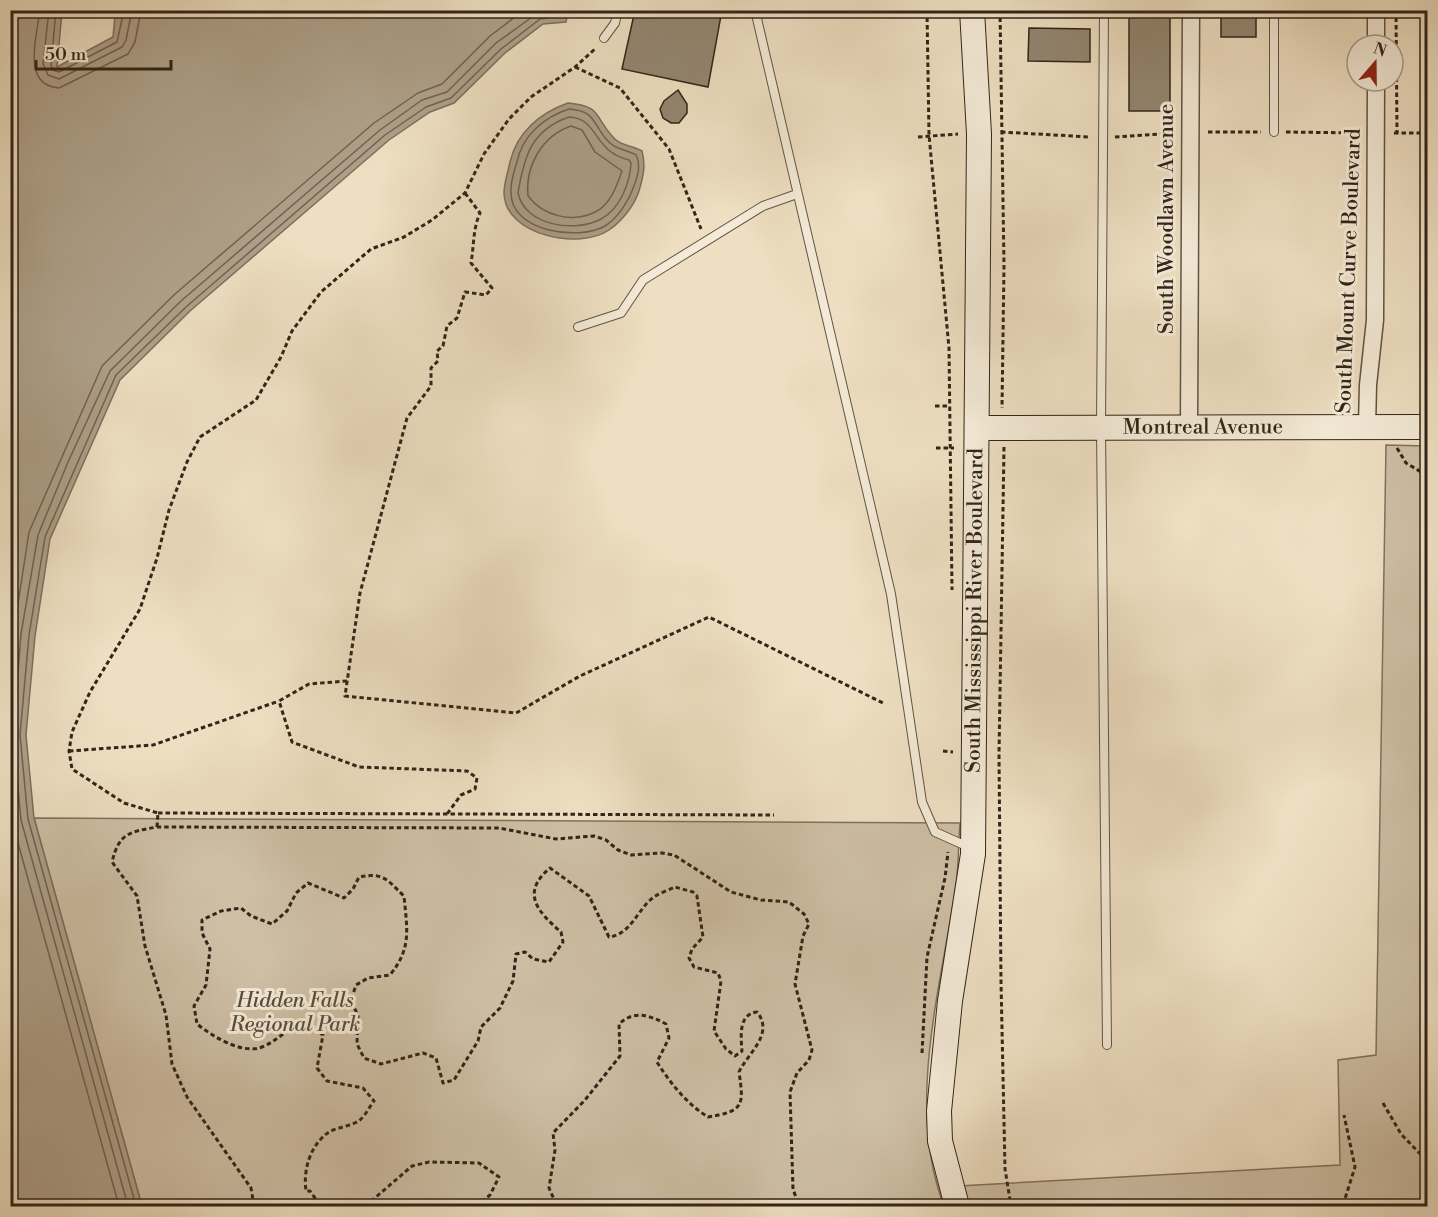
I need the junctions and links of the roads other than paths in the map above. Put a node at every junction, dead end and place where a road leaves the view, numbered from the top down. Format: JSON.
{"nodes":[{"id":1,"x":618,"y":10,"type":"edge"},
{"id":2,"x":754,"y":10,"type":"edge"},
{"id":3,"x":972,"y":10,"type":"edge"},
{"id":4,"x":1104,"y":10,"type":"edge"},
{"id":5,"x":1191,"y":10,"type":"edge"},
{"id":6,"x":1274,"y":10,"type":"edge"},
{"id":7,"x":1376,"y":10,"type":"edge"},
{"id":8,"x":1376,"y":33,"type":"edge"},
{"id":9,"x":604,"y":38,"type":"road end"},
{"id":10,"x":1376,"y":93,"type":"edge"},
{"id":11,"x":1274,"y":132,"type":"road end"},
{"id":12,"x":797,"y":194,"type":"junction"},
{"id":13,"x":578,"y":327,"type":"dead end"},
{"id":14,"x":1367,"y":426,"type":"junction"},
{"id":15,"x":1101,"y":427,"type":"junction"},
{"id":16,"x":1189,"y":427,"type":"junction"},
{"id":17,"x":1428,"y":427,"type":"edge"},
{"id":18,"x":978,"y":428,"type":"junction"},
{"id":19,"x":973,"y":849,"type":"junction"},
{"id":20,"x":1107,"y":1045,"type":"dead end"},
{"id":21,"x":957,"y":1206,"type":"edge"}],
"edges":[{"from":1,"to":9,"type":"lane"},
{"from":2,"to":12,"type":"lane"},
{"from":3,"to":18,"type":"street","name":"South Mississippi River Boulevard"},
{"from":4,"to":15,"type":"lane"},
{"from":5,"to":16,"type":"street","name":"South Woodlawn Avenue"},
{"from":6,"to":11,"type":"lane"},
{"from":7,"to":8,"type":"street"},
{"from":10,"to":14,"type":"street","name":"South Mount Curve Boulevard"},
{"from":12,"to":13,"type":"lane"},
{"from":12,"to":19,"type":"lane"},
{"from":14,"to":16,"type":"street","name":"Montreal Avenue"},
{"from":14,"to":17,"type":"street","name":"Montreal Avenue"},
{"from":15,"to":16,"type":"street","name":"Montreal Avenue"},
{"from":15,"to":18,"type":"street","name":"Montreal Avenue"},
{"from":15,"to":20,"type":"lane"},
{"from":18,"to":19,"type":"street","name":"South Mississippi River Boulevard"},
{"from":19,"to":21,"type":"street","name":"South Mississippi River Boulevard"}]}
